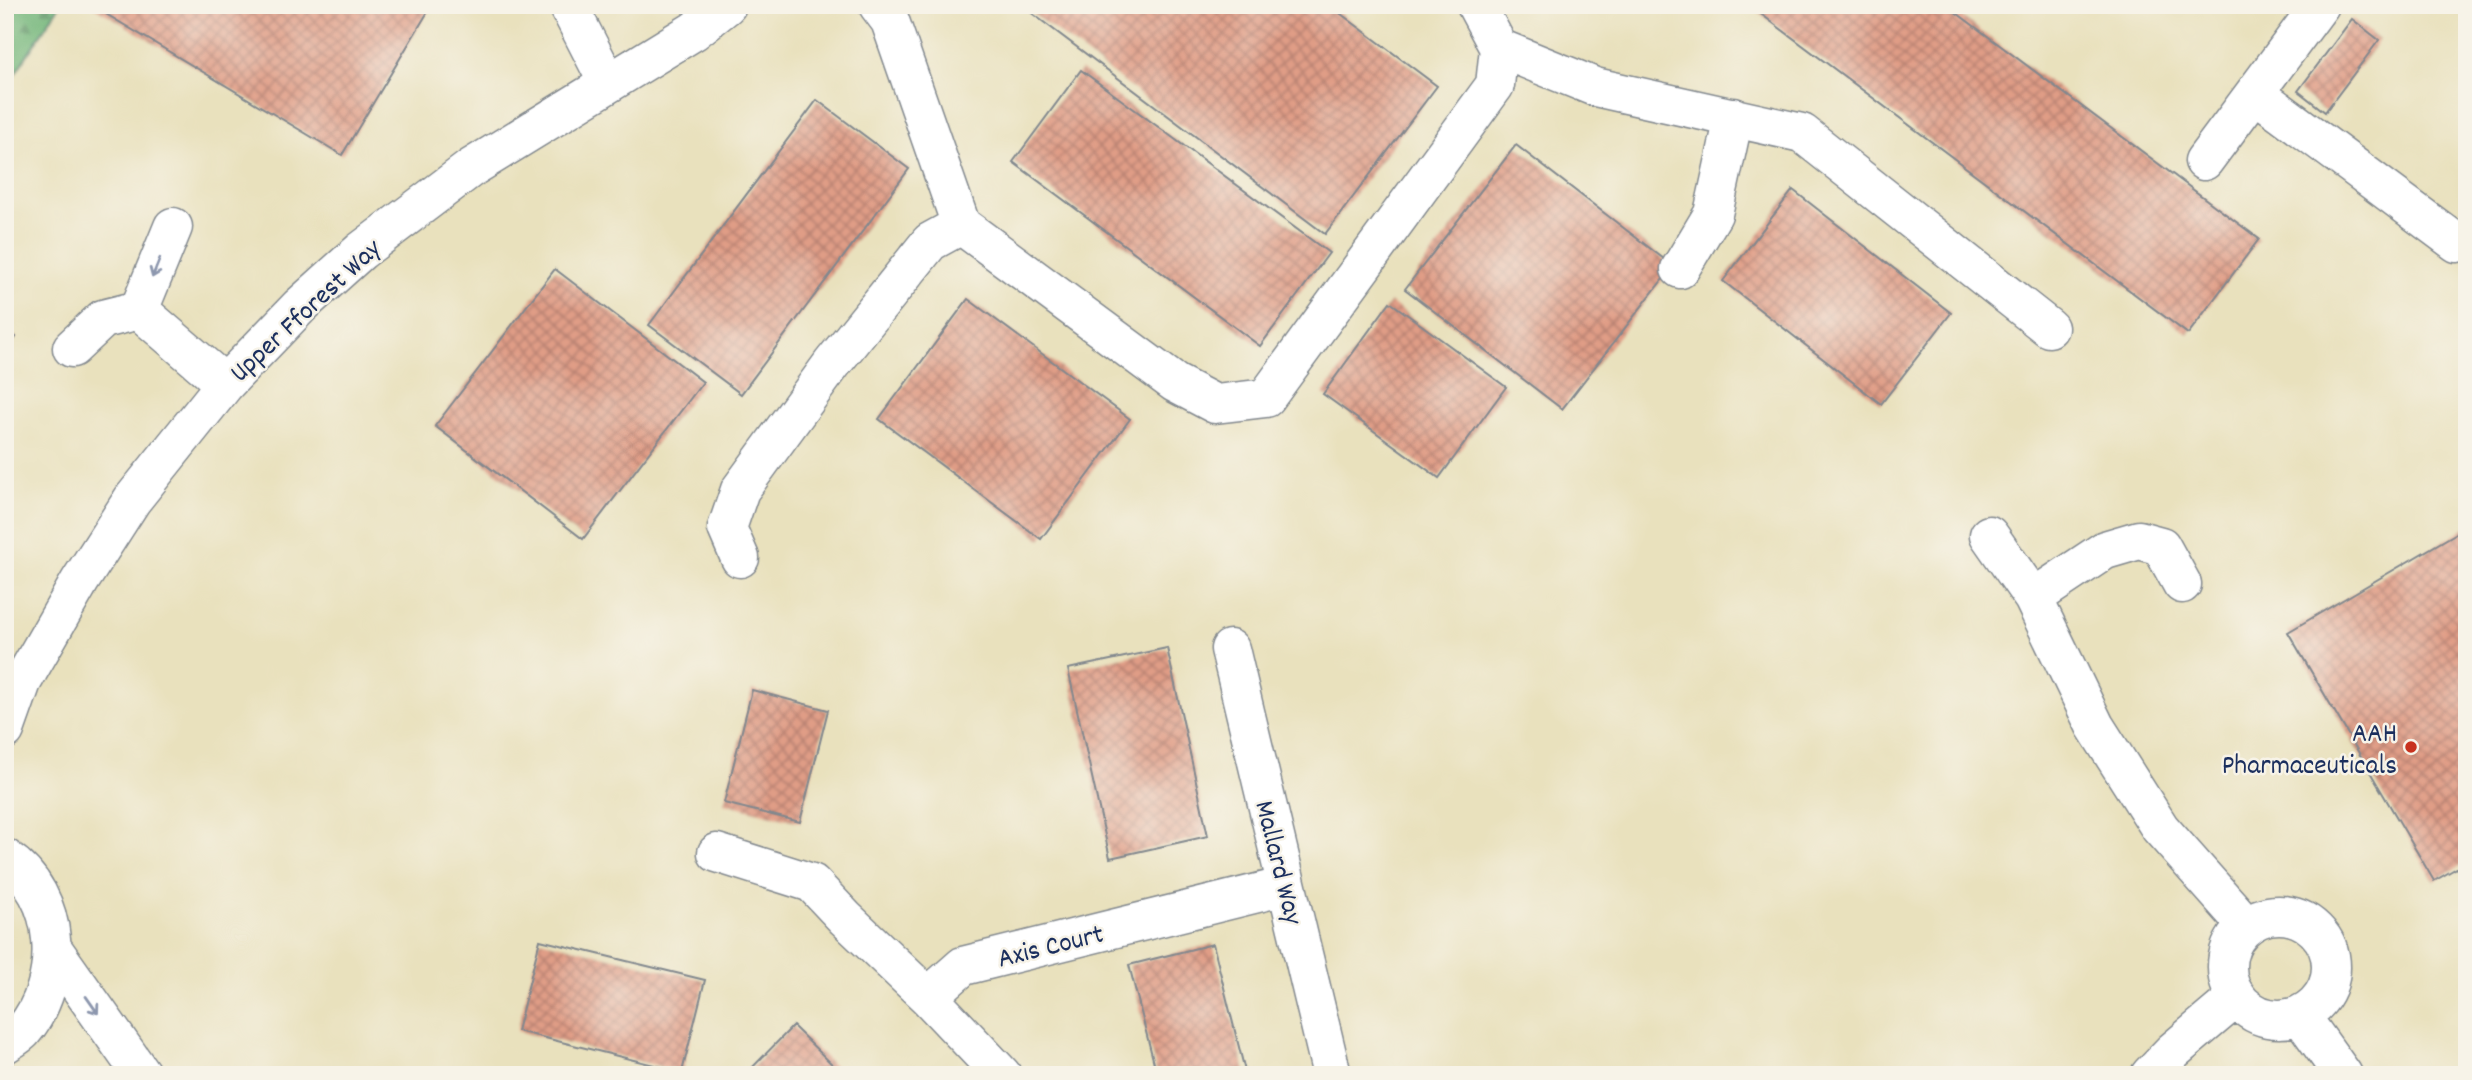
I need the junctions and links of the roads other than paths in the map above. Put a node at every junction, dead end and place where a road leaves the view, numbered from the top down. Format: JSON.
{"nodes":[{"id":1,"x":568,"y":5,"type":"edge"},
{"id":2,"x":726,"y":5,"type":"edge"},
{"id":3,"x":878,"y":5,"type":"edge"},
{"id":4,"x":1476,"y":5,"type":"edge"},
{"id":5,"x":2320,"y":5,"type":"edge"},
{"id":6,"x":1499,"y":48,"type":"junction"},
{"id":7,"x":608,"y":83,"type":"junction"},
{"id":8,"x":2255,"y":93,"type":"junction"},
{"id":9,"x":1734,"y":117,"type":"junction"},
{"id":10,"x":2204,"y":161,"type":"dead end"},
{"id":11,"x":961,"y":225,"type":"junction"},
{"id":12,"x":173,"y":227,"type":"dead end"},
{"id":13,"x":2457,"y":243,"type":"dead end"},
{"id":14,"x":1680,"y":269,"type":"dead end"},
{"id":15,"x":139,"y":310,"type":"junction"},
{"id":16,"x":2049,"y":328,"type":"dead end"},
{"id":17,"x":72,"y":348,"type":"dead end"},
{"id":18,"x":225,"y":384,"type":"junction"},
{"id":19,"x":1989,"y":535,"type":"dead end"},
{"id":20,"x":740,"y":558,"type":"dead end"},
{"id":21,"x":2182,"y":584,"type":"dead end"},
{"id":22,"x":2033,"y":598,"type":"junction"},
{"id":23,"x":1230,"y":649,"type":"dead end"},
{"id":24,"x":5,"y":730,"type":"edge"},
{"id":25,"x":718,"y":852,"type":"dead end"},
{"id":26,"x":5,"y":858,"type":"edge"},
{"id":27,"x":1286,"y":886,"type":"junction"},
{"id":28,"x":2247,"y":926,"type":"junction"},
{"id":29,"x":53,"y":949,"type":"junction"},
{"id":30,"x":928,"y":997,"type":"junction"},
{"id":31,"x":2237,"y":997,"type":"junction"},
{"id":32,"x":2300,"y":1015,"type":"junction"},
{"id":33,"x":5,"y":1044,"type":"edge"},
{"id":34,"x":5,"y":1071,"type":"edge"},
{"id":35,"x":12,"y":1075,"type":"edge"},
{"id":36,"x":142,"y":1075,"type":"edge"},
{"id":37,"x":1002,"y":1075,"type":"edge"},
{"id":38,"x":1332,"y":1075,"type":"edge"},
{"id":39,"x":2151,"y":1075,"type":"edge"},
{"id":40,"x":2343,"y":1075,"type":"edge"}],
"edges":[{"from":1,"to":7,"type":"street"},
{"from":2,"to":7,"type":"street","name":"Upper Fforest Way"},
{"from":3,"to":11,"type":"street"},
{"from":4,"to":6,"type":"street"},
{"from":5,"to":8,"type":"street"},
{"from":6,"to":9,"type":"street"},
{"from":6,"to":11,"type":"street"},
{"from":7,"to":18,"type":"street","name":"Upper Fforest Way"},
{"from":8,"to":10,"type":"street"},
{"from":8,"to":13,"type":"street"},
{"from":9,"to":14,"type":"street"},
{"from":9,"to":16,"type":"street"},
{"from":11,"to":20,"type":"street"},
{"from":12,"to":15,"type":"street","one_way":true},
{"from":15,"to":17,"type":"street"},
{"from":15,"to":18,"type":"street"},
{"from":18,"to":24,"type":"street","name":"Upper Fforest Way"},
{"from":19,"to":22,"type":"street"},
{"from":21,"to":22,"type":"street"},
{"from":22,"to":28,"type":"street"},
{"from":23,"to":27,"type":"street","name":"Mallard Way"},
{"from":25,"to":30,"type":"street"},
{"from":26,"to":29,"type":"street"},
{"from":27,"to":30,"type":"street","name":"Axis Court"},
{"from":27,"to":38,"type":"street","name":"Mallard Way"},
{"from":28,"to":31,"type":"street"},
{"from":28,"to":32,"type":"street"},
{"from":29,"to":33,"type":"street"},
{"from":29,"to":36,"type":"street","one_way":true},
{"from":30,"to":37,"type":"street"},
{"from":31,"to":32,"type":"street"},
{"from":31,"to":39,"type":"street"},
{"from":32,"to":40,"type":"street"},
{"from":34,"to":35,"type":"street"}]}
